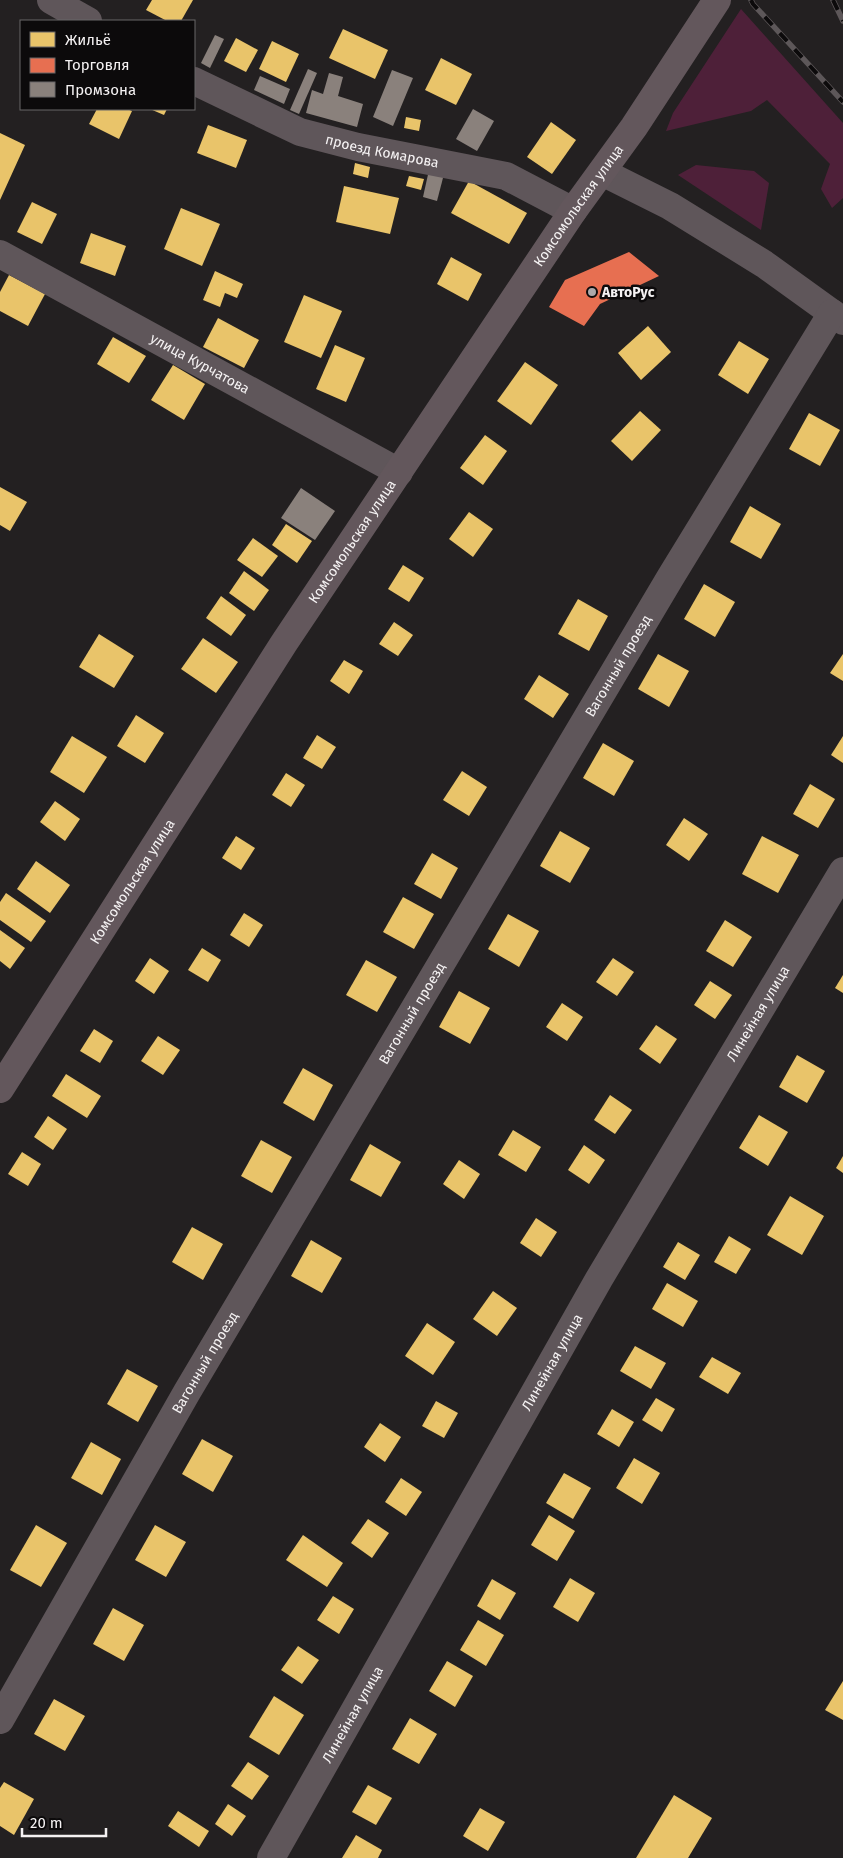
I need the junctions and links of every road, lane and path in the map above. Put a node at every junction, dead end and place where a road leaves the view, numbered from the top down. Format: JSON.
{"nodes":[{"id":1,"x":51,"y":0,"type":"edge"},
{"id":2,"x":709,"y":3,"type":"edge"},
{"id":3,"x":86,"y":20,"type":"edge"},
{"id":4,"x":195,"y":81,"type":"edge"},
{"id":5,"x":602,"y":172,"type":"junction"},
{"id":6,"x":573,"y":211,"type":"junction"},
{"id":7,"x":0,"y":254,"type":"edge"},
{"id":8,"x":838,"y":317,"type":"edge"},
{"id":9,"x":398,"y":472,"type":"junction"},
{"id":10,"x":843,"y":871,"type":"edge"},
{"id":11,"x":0,"y":1090,"type":"edge"},
{"id":12,"x":0,"y":1720,"type":"edge"},
{"id":13,"x":271,"y":1858,"type":"edge"}],
"edges":[{"from":1,"to":3,"type":"street"},
{"from":2,"to":5,"type":"main road","name":"Комсомольская улица"},
{"from":4,"to":6,"type":"street","name":"проезд Комарова"},
{"from":5,"to":6,"type":"main road","name":"Комсомольская улица"},
{"from":5,"to":8,"type":"street"},
{"from":6,"to":9,"type":"main road","name":"Комсомольская улица"},
{"from":7,"to":9,"type":"street","name":"улица Курчатова"},
{"from":8,"to":12,"type":"street","name":"Вагонный проезд"},
{"from":9,"to":11,"type":"main road","name":"Комсомольская улица"},
{"from":10,"to":13,"type":"street","name":"Линейная улица"}]}
